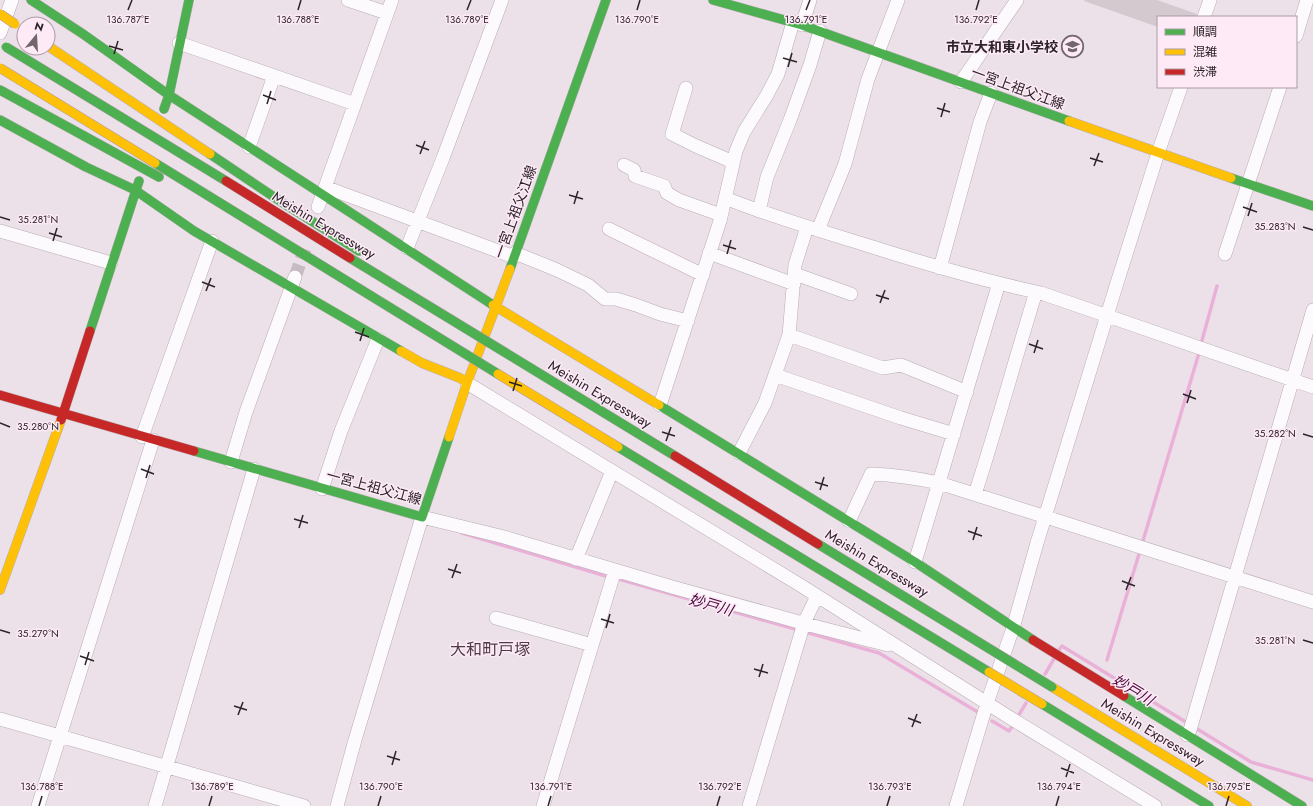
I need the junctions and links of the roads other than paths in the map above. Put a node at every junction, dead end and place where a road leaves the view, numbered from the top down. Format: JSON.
{"nodes":[{"id":1,"x":12,"y":0,"type":"edge"},
{"id":2,"x":31,"y":0,"type":"edge"},
{"id":3,"x":189,"y":0,"type":"edge"},
{"id":4,"x":348,"y":0,"type":"edge"},
{"id":5,"x":392,"y":0,"type":"edge"},
{"id":6,"x":502,"y":0,"type":"edge"},
{"id":7,"x":606,"y":0,"type":"edge"},
{"id":8,"x":713,"y":0,"type":"edge"},
{"id":9,"x":810,"y":0,"type":"edge"},
{"id":10,"x":898,"y":0,"type":"edge"},
{"id":11,"x":1017,"y":0,"type":"edge"},
{"id":12,"x":1210,"y":0,"type":"edge"},
{"id":13,"x":1307,"y":0,"type":"edge"},
{"id":14,"x":387,"y":13,"type":"junction"},
{"id":15,"x":0,"y":14,"type":"edge"},
{"id":16,"x":1204,"y":16,"type":"edge"},
{"id":17,"x":798,"y":24,"type":"junction"},
{"id":18,"x":16,"y":25,"type":"edge"},
{"id":19,"x":820,"y":31,"type":"junction"},
{"id":20,"x":0,"y":33,"type":"edge"},
{"id":21,"x":1297,"y":33,"type":"edge"},
{"id":22,"x":0,"y":43,"type":"edge"},
{"id":23,"x":179,"y":43,"type":"junction"},
{"id":24,"x":56,"y":51,"type":"edge"},
{"id":25,"x":878,"y":52,"type":"junction"},
{"id":26,"x":0,"y":68,"type":"edge"},
{"id":27,"x":274,"y":76,"type":"junction"},
{"id":28,"x":961,"y":82,"type":"junction"},
{"id":29,"x":686,"y":88,"type":"dead end"},
{"id":30,"x":1181,"y":88,"type":"edge"},
{"id":31,"x":1280,"y":88,"type":"edge"},
{"id":32,"x":0,"y":90,"type":"edge"},
{"id":33,"x":991,"y":93,"type":"junction"},
{"id":34,"x":169,"y":95,"type":"junction"},
{"id":35,"x":355,"y":104,"type":"junction"},
{"id":36,"x":164,"y":109,"type":"dead end"},
{"id":37,"x":0,"y":120,"type":"edge"},
{"id":38,"x":249,"y":147,"type":"junction"},
{"id":39,"x":1158,"y":153,"type":"junction"},
{"id":40,"x":733,"y":162,"type":"junction"},
{"id":41,"x":624,"y":166,"type":"dead end"},
{"id":42,"x":1249,"y":184,"type":"junction"},
{"id":43,"x":137,"y":186,"type":"junction"},
{"id":44,"x":324,"y":191,"type":"junction"},
{"id":45,"x":725,"y":198,"type":"junction"},
{"id":46,"x":1313,"y":206,"type":"edge"},
{"id":47,"x":318,"y":207,"type":"dead end"},
{"id":48,"x":759,"y":211,"type":"junction"},
{"id":49,"x":721,"y":215,"type":"junction"},
{"id":50,"x":418,"y":222,"type":"junction"},
{"id":51,"x":609,"y":229,"type":"dead end"},
{"id":52,"x":812,"y":229,"type":"junction"},
{"id":53,"x":0,"y":231,"type":"edge"},
{"id":54,"x":212,"y":241,"type":"junction"},
{"id":55,"x":407,"y":248,"type":"junction"},
{"id":56,"x":709,"y":253,"type":"junction"},
{"id":57,"x":1225,"y":254,"type":"dead end"},
{"id":58,"x":515,"y":255,"type":"junction"},
{"id":59,"x":370,"y":257,"type":"dead end"},
{"id":60,"x":111,"y":263,"type":"junction"},
{"id":61,"x":940,"y":268,"type":"junction"},
{"id":62,"x":703,"y":275,"type":"junction"},
{"id":63,"x":794,"y":279,"type":"junction"},
{"id":64,"x":294,"y":282,"type":"junction"},
{"id":65,"x":999,"y":283,"type":"junction"},
{"id":66,"x":1036,"y":292,"type":"junction"},
{"id":67,"x":851,"y":294,"type":"dead end"},
{"id":68,"x":442,"y":304,"type":"dead end"},
{"id":69,"x":496,"y":307,"type":"junction"},
{"id":70,"x":1313,"y":310,"type":"edge"},
{"id":71,"x":1108,"y":316,"type":"junction"},
{"id":72,"x":688,"y":321,"type":"junction"},
{"id":73,"x":789,"y":335,"type":"junction"},
{"id":74,"x":378,"y":339,"type":"junction"},
{"id":75,"x":775,"y":375,"type":"junction"},
{"id":76,"x":1293,"y":379,"type":"junction"},
{"id":77,"x":467,"y":383,"type":"junction"},
{"id":78,"x":1313,"y":386,"type":"edge"},
{"id":79,"x":967,"y":392,"type":"junction"},
{"id":80,"x":0,"y":395,"type":"edge"},
{"id":81,"x":660,"y":405,"type":"junction"},
{"id":82,"x":64,"y":414,"type":"junction"},
{"id":83,"x":954,"y":434,"type":"junction"},
{"id":84,"x":147,"y":438,"type":"junction"},
{"id":85,"x":739,"y":454,"type":"junction"},
{"id":86,"x":231,"y":462,"type":"junction"},
{"id":87,"x":254,"y":469,"type":"junction"},
{"id":88,"x":612,"y":471,"type":"junction"},
{"id":89,"x":939,"y":482,"type":"junction"},
{"id":90,"x":322,"y":488,"type":"junction"},
{"id":91,"x":975,"y":494,"type":"junction"},
{"id":92,"x":1045,"y":517,"type":"junction"},
{"id":93,"x":422,"y":518,"type":"junction"},
{"id":94,"x":849,"y":521,"type":"junction"},
{"id":95,"x":576,"y":559,"type":"junction"},
{"id":96,"x":915,"y":562,"type":"junction"},
{"id":97,"x":613,"y":575,"type":"junction"},
{"id":98,"x":1235,"y":578,"type":"junction"},
{"id":99,"x":887,"y":586,"type":"junction"},
{"id":100,"x":0,"y":590,"type":"edge"},
{"id":101,"x":817,"y":596,"type":"junction"},
{"id":102,"x":1313,"y":602,"type":"edge"},
{"id":103,"x":877,"y":605,"type":"junction"},
{"id":104,"x":496,"y":618,"type":"dead end"},
{"id":105,"x":803,"y":628,"type":"junction"},
{"id":106,"x":1013,"y":628,"type":"junction"},
{"id":107,"x":592,"y":645,"type":"junction"},
{"id":108,"x":900,"y":648,"type":"junction"},
{"id":109,"x":987,"y":703,"type":"junction"},
{"id":110,"x":0,"y":720,"type":"edge"},
{"id":111,"x":1190,"y":728,"type":"junction"},
{"id":112,"x":60,"y":737,"type":"junction"},
{"id":113,"x":167,"y":767,"type":"junction"},
{"id":114,"x":38,"y":806,"type":"edge"},
{"id":115,"x":155,"y":806,"type":"edge"},
{"id":116,"x":304,"y":806,"type":"edge"},
{"id":117,"x":337,"y":806,"type":"edge"},
{"id":118,"x":543,"y":806,"type":"edge"},
{"id":119,"x":749,"y":806,"type":"edge"},
{"id":120,"x":956,"y":806,"type":"edge"},
{"id":121,"x":1155,"y":806,"type":"edge"},
{"id":122,"x":1209,"y":806,"type":"edge"},
{"id":123,"x":1247,"y":806,"type":"edge"},
{"id":124,"x":1302,"y":806,"type":"edge"}],
"edges":[{"from":1,"to":20,"type":"street"},
{"from":2,"to":34,"type":"main road"},
{"from":3,"to":23,"type":"main road"},
{"from":4,"to":14,"type":"street"},
{"from":5,"to":14,"type":"street"},
{"from":6,"to":50,"type":"street"},
{"from":7,"to":58,"type":"main road","name":"一宮上祖父江線"},
{"from":8,"to":17,"type":"main road","name":"一宮上祖父江線"},
{"from":9,"to":17,"type":"street"},
{"from":10,"to":25,"type":"street"},
{"from":11,"to":28,"type":"street"},
{"from":12,"to":16,"type":"street"},
{"from":13,"to":21,"type":"street"},
{"from":14,"to":35,"type":"street"},
{"from":15,"to":18,"type":"main road","bridge":true},
{"from":17,"to":19,"type":"main road","name":"一宮上祖父江線"},
{"from":17,"to":40,"type":"street"},
{"from":19,"to":25,"type":"main road","name":"一宮上祖父江線"},
{"from":19,"to":48,"type":"street"},
{"from":22,"to":99,"type":"main road","name":"Meishin Expressway","bridge":true},
{"from":23,"to":27,"type":"street"},
{"from":23,"to":34,"type":"main road"},
{"from":24,"to":59,"type":"main road"},
{"from":25,"to":28,"type":"main road","name":"一宮上祖父江線"},
{"from":25,"to":52,"type":"street"},
{"from":26,"to":103,"type":"main road","bridge":true},
{"from":27,"to":35,"type":"street"},
{"from":27,"to":38,"type":"street"},
{"from":28,"to":33,"type":"main road","name":"一宮上祖父江線"},
{"from":29,"to":40,"type":"street"},
{"from":30,"to":39,"type":"street"},
{"from":31,"to":42,"type":"street"},
{"from":32,"to":103,"type":"main road","bridge":true},
{"from":33,"to":39,"type":"main road","name":"一宮上祖父江線"},
{"from":33,"to":61,"type":"street"},
{"from":34,"to":36,"type":"main road"},
{"from":34,"to":38,"type":"main road"},
{"from":35,"to":44,"type":"street"},
{"from":37,"to":43,"type":"main road"},
{"from":38,"to":44,"type":"main road"},
{"from":39,"to":42,"type":"main road","name":"一宮上祖父江線"},
{"from":39,"to":71,"type":"street"},
{"from":40,"to":45,"type":"street"},
{"from":41,"to":49,"type":"street"},
{"from":42,"to":46,"type":"main road","name":"一宮上祖父江線"},
{"from":42,"to":57,"type":"street"},
{"from":43,"to":54,"type":"main road"},
{"from":43,"to":60,"type":"main road"},
{"from":44,"to":47,"type":"street"},
{"from":44,"to":50,"type":"street"},
{"from":44,"to":55,"type":"main road"},
{"from":45,"to":48,"type":"street"},
{"from":45,"to":49,"type":"street"},
{"from":48,"to":52,"type":"street"},
{"from":49,"to":56,"type":"street"},
{"from":50,"to":55,"type":"street"},
{"from":50,"to":58,"type":"street"},
{"from":51,"to":62,"type":"street"},
{"from":52,"to":61,"type":"street"},
{"from":52,"to":63,"type":"street"},
{"from":53,"to":60,"type":"street"},
{"from":54,"to":64,"type":"main road"},
{"from":54,"to":84,"type":"street"},
{"from":55,"to":69,"type":"main road"},
{"from":56,"to":62,"type":"street"},
{"from":56,"to":63,"type":"street"},
{"from":58,"to":69,"type":"main road","name":"一宮上祖父江線"},
{"from":58,"to":72,"type":"street"},
{"from":60,"to":82,"type":"main road"},
{"from":61,"to":65,"type":"street"},
{"from":62,"to":72,"type":"street"},
{"from":63,"to":67,"type":"street"},
{"from":63,"to":73,"type":"street"},
{"from":64,"to":74,"type":"main road"},
{"from":64,"to":86,"type":"street"},
{"from":65,"to":66,"type":"street"},
{"from":65,"to":79,"type":"street"},
{"from":66,"to":71,"type":"street"},
{"from":66,"to":91,"type":"street"},
{"from":68,"to":99,"type":"main road","bridge":true},
{"from":69,"to":77,"type":"main road","name":"一宮上祖父江線"},
{"from":69,"to":81,"type":"main road"},
{"from":70,"to":76,"type":"street"},
{"from":71,"to":76,"type":"street"},
{"from":71,"to":92,"type":"street"},
{"from":72,"to":81,"type":"street"},
{"from":73,"to":75,"type":"street"},
{"from":73,"to":79,"type":"street"},
{"from":74,"to":77,"type":"main road"},
{"from":74,"to":90,"type":"street"},
{"from":75,"to":83,"type":"street"},
{"from":75,"to":85,"type":"street"},
{"from":76,"to":78,"type":"street"},
{"from":76,"to":98,"type":"street"},
{"from":77,"to":88,"type":"street"},
{"from":77,"to":93,"type":"main road","name":"一宮上祖父江線"},
{"from":79,"to":83,"type":"street"},
{"from":80,"to":82,"type":"main road","name":"一宮上祖父江線"},
{"from":81,"to":85,"type":"main road"},
{"from":82,"to":84,"type":"main road","name":"一宮上祖父江線"},
{"from":82,"to":100,"type":"main road"},
{"from":83,"to":89,"type":"street"},
{"from":84,"to":86,"type":"main road","name":"一宮上祖父江線"},
{"from":84,"to":112,"type":"street"},
{"from":85,"to":94,"type":"main road"},
{"from":86,"to":87,"type":"main road","name":"一宮上祖父江線"},
{"from":87,"to":90,"type":"main road","name":"一宮上祖父江線"},
{"from":87,"to":113,"type":"street"},
{"from":88,"to":95,"type":"street"},
{"from":88,"to":101,"type":"street"},
{"from":89,"to":91,"type":"street"},
{"from":89,"to":94,"type":"street"},
{"from":89,"to":96,"type":"street"},
{"from":90,"to":93,"type":"main road","name":"一宮上祖父江線"},
{"from":91,"to":92,"type":"street"},
{"from":92,"to":98,"type":"street"},
{"from":92,"to":106,"type":"street"},
{"from":93,"to":95,"type":"street"},
{"from":93,"to":117,"type":"street"},
{"from":94,"to":96,"type":"main road"},
{"from":95,"to":97,"type":"street"},
{"from":96,"to":106,"type":"main road"},
{"from":97,"to":105,"type":"street"},
{"from":97,"to":107,"type":"street"},
{"from":98,"to":102,"type":"street"},
{"from":98,"to":111,"type":"street"},
{"from":99,"to":123,"type":"main road","name":"Meishin Expressway","bridge":true},
{"from":101,"to":105,"type":"street"},
{"from":101,"to":108,"type":"street"},
{"from":103,"to":122,"type":"main road","bridge":true},
{"from":104,"to":107,"type":"street"},
{"from":105,"to":108,"type":"street"},
{"from":105,"to":119,"type":"street"},
{"from":106,"to":109,"type":"street"},
{"from":106,"to":111,"type":"main road"},
{"from":107,"to":118,"type":"street"},
{"from":108,"to":109,"type":"street"},
{"from":109,"to":120,"type":"street"},
{"from":109,"to":121,"type":"street"},
{"from":110,"to":112,"type":"street"},
{"from":111,"to":124,"type":"main road"},
{"from":112,"to":113,"type":"street"},
{"from":112,"to":114,"type":"street"},
{"from":113,"to":115,"type":"street"},
{"from":113,"to":116,"type":"street"}]}
